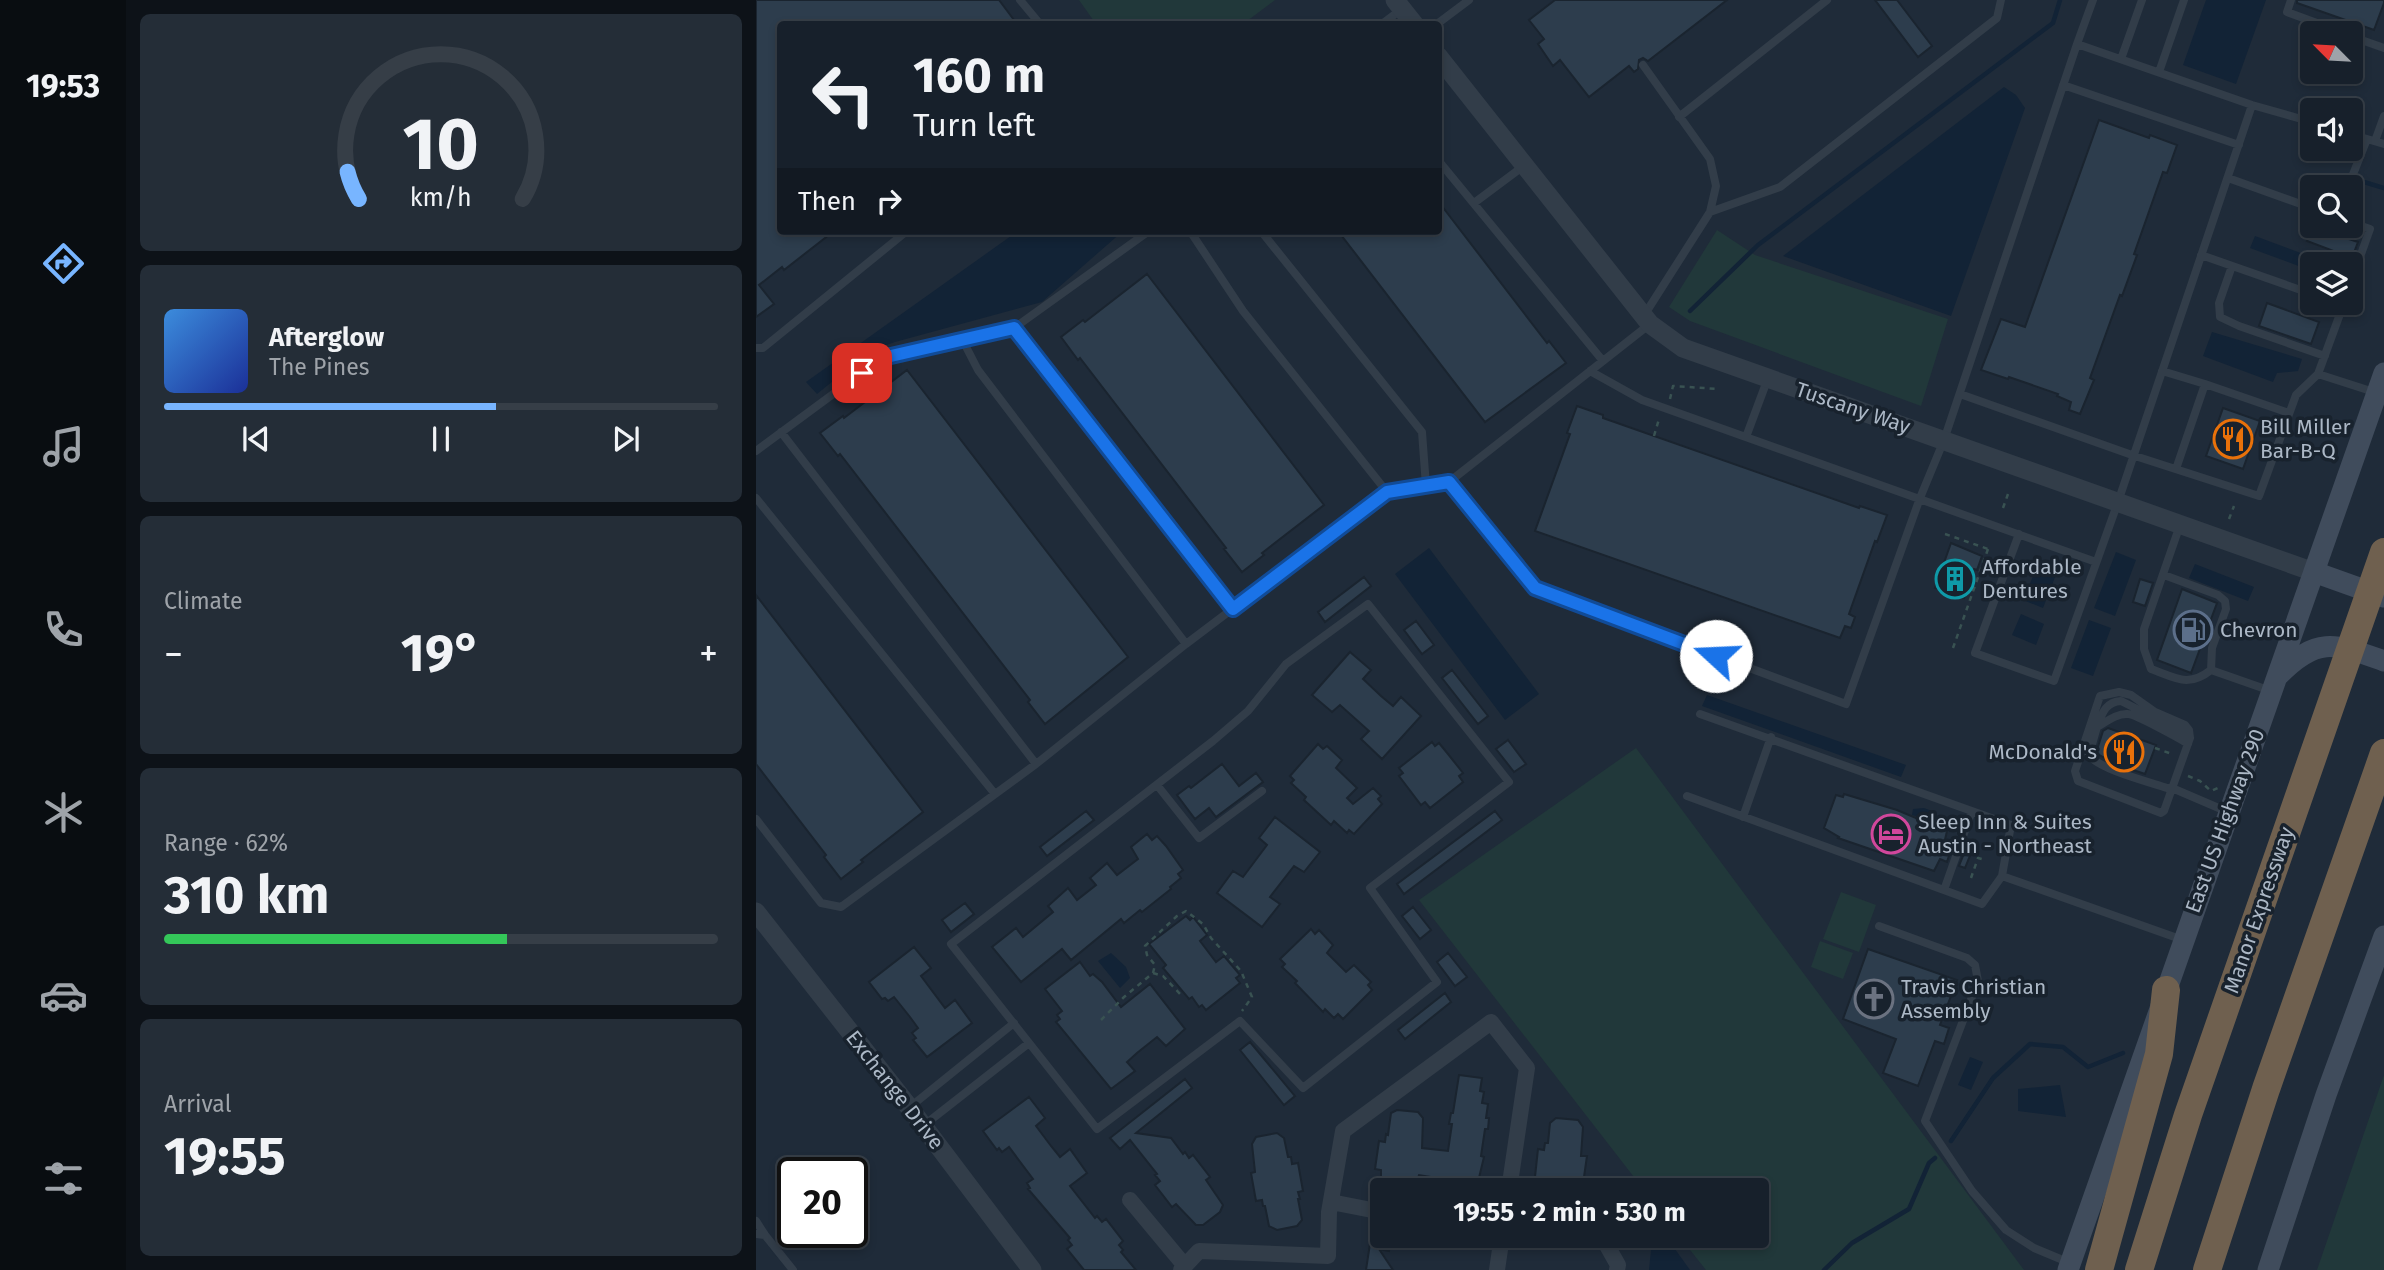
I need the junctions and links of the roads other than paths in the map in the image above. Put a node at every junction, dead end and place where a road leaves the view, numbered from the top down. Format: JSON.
{"nodes":[{"id":1,"x":1020,"y":0,"type":"edge"},
{"id":2,"x":1469,"y":0,"type":"edge"},
{"id":3,"x":1827,"y":0,"type":"edge"},
{"id":4,"x":2000,"y":0,"type":"edge"},
{"id":5,"x":2093,"y":0,"type":"edge"},
{"id":6,"x":2142,"y":0,"type":"edge"},
{"id":7,"x":2184,"y":0,"type":"edge"},
{"id":8,"x":2291,"y":0,"type":"edge"},
{"id":9,"x":1403,"y":11,"type":"edge"},
{"id":10,"x":1038,"y":21,"type":"edge"},
{"id":11,"x":1387,"y":21,"type":"edge"},
{"id":12,"x":1441,"y":21,"type":"edge"},
{"id":13,"x":2311,"y":21,"type":"edge"},
{"id":14,"x":2363,"y":41,"type":"edge"},
{"id":15,"x":2077,"y":44,"type":"junction"},
{"id":16,"x":2384,"y":48,"type":"edge"},
{"id":17,"x":2121,"y":59,"type":"junction"},
{"id":18,"x":1442,"y":61,"type":"edge"},
{"id":19,"x":1643,"y":65,"type":"dead end"},
{"id":20,"x":2159,"y":72,"type":"junction"},
{"id":21,"x":2063,"y":85,"type":"junction"},
{"id":22,"x":2252,"y":105,"type":"junction"},
{"id":23,"x":2384,"y":116,"type":"edge"},
{"id":24,"x":1679,"y":117,"type":"junction"},
{"id":25,"x":2300,"y":119,"type":"edge"},
{"id":26,"x":2375,"y":142,"type":"edge"},
{"id":27,"x":2239,"y":145,"type":"junction"},
{"id":28,"x":1442,"y":165,"type":"edge"},
{"id":29,"x":1524,"y":165,"type":"junction"},
{"id":30,"x":2355,"y":175,"type":"edge"},
{"id":31,"x":2228,"y":178,"type":"junction"},
{"id":32,"x":1474,"y":203,"type":"junction"},
{"id":33,"x":2300,"y":204,"type":"edge"},
{"id":34,"x":1710,"y":212,"type":"junction"},
{"id":35,"x":2363,"y":227,"type":"edge"},
{"id":36,"x":902,"y":235,"type":"edge"},
{"id":37,"x":1143,"y":235,"type":"edge"},
{"id":38,"x":1193,"y":235,"type":"edge"},
{"id":39,"x":1264,"y":235,"type":"edge"},
{"id":40,"x":2362,"y":252,"type":"edge"},
{"id":41,"x":2202,"y":255,"type":"junction"},
{"id":42,"x":2232,"y":266,"type":"junction"},
{"id":43,"x":2300,"y":290,"type":"edge"},
{"id":44,"x":2338,"y":315,"type":"edge"},
{"id":45,"x":1647,"y":320,"type":"junction"},
{"id":46,"x":1014,"y":328,"type":"junction"},
{"id":47,"x":962,"y":339,"type":"junction"},
{"id":48,"x":756,"y":348,"type":"edge"},
{"id":49,"x":2325,"y":356,"type":"junction"},
{"id":50,"x":1602,"y":361,"type":"junction"},
{"id":51,"x":2162,"y":370,"type":"junction"},
{"id":52,"x":1590,"y":371,"type":"junction"},
{"id":53,"x":2318,"y":374,"type":"junction"},
{"id":54,"x":1768,"y":378,"type":"junction"},
{"id":55,"x":2381,"y":383,"type":"edge"},
{"id":56,"x":2204,"y":384,"type":"junction"},
{"id":57,"x":1960,"y":394,"type":"junction"},
{"id":58,"x":2290,"y":413,"type":"junction"},
{"id":59,"x":780,"y":432,"type":"junction"},
{"id":60,"x":1746,"y":438,"type":"junction"},
{"id":61,"x":1944,"y":440,"type":"junction"},
{"id":62,"x":756,"y":451,"type":"edge"},
{"id":63,"x":2132,"y":455,"type":"junction"},
{"id":64,"x":2176,"y":469,"type":"junction"},
{"id":65,"x":1449,"y":482,"type":"junction"},
{"id":66,"x":1426,"y":486,"type":"junction"},
{"id":67,"x":1387,"y":492,"type":"junction"},
{"id":68,"x":756,"y":498,"type":"edge"},
{"id":69,"x":1920,"y":498,"type":"junction"},
{"id":70,"x":2118,"y":502,"type":"junction"},
{"id":71,"x":2180,"y":524,"type":"junction"},
{"id":72,"x":2019,"y":534,"type":"junction"},
{"id":73,"x":2384,"y":554,"type":"edge"},
{"id":74,"x":2096,"y":562,"type":"junction"},
{"id":75,"x":2314,"y":572,"type":"junction"},
{"id":76,"x":2164,"y":575,"type":"junction"},
{"id":77,"x":2384,"y":597,"type":"edge"},
{"id":78,"x":1233,"y":609,"type":"junction"},
{"id":79,"x":1186,"y":644,"type":"junction"},
{"id":80,"x":2384,"y":661,"type":"edge"},
{"id":81,"x":2211,"y":670,"type":"junction"},
{"id":82,"x":2273,"y":685,"type":"junction"},
{"id":83,"x":1700,"y":714,"type":"dead end"},
{"id":84,"x":2097,"y":727,"type":"junction"},
{"id":85,"x":1771,"y":737,"type":"junction"},
{"id":86,"x":2189,"y":741,"type":"junction"},
{"id":87,"x":2384,"y":753,"type":"edge"},
{"id":88,"x":1036,"y":764,"type":"junction"},
{"id":89,"x":1157,"y":785,"type":"junction"},
{"id":90,"x":2172,"y":788,"type":"junction"},
{"id":91,"x":1262,"y":791,"type":"dead end"},
{"id":92,"x":995,"y":794,"type":"junction"},
{"id":93,"x":1687,"y":796,"type":"dead end"},
{"id":94,"x":1972,"y":811,"type":"junction"},
{"id":95,"x":2228,"y":812,"type":"junction"},
{"id":96,"x":1743,"y":817,"type":"junction"},
{"id":97,"x":756,"y":819,"type":"edge"},
{"id":98,"x":2002,"y":876,"type":"junction"},
{"id":99,"x":1944,"y":891,"type":"junction"},
{"id":100,"x":756,"y":912,"type":"edge"},
{"id":101,"x":1879,"y":926,"type":"dead end"},
{"id":102,"x":2384,"y":936,"type":"edge"},
{"id":103,"x":2183,"y":940,"type":"junction"},
{"id":104,"x":2166,"y":990,"type":"junction"},
{"id":105,"x":1014,"y":1023,"type":"junction"},
{"id":106,"x":1029,"y":1043,"type":"junction"},
{"id":107,"x":909,"y":1108,"type":"junction"},
{"id":108,"x":923,"y":1126,"type":"junction"},
{"id":109,"x":1510,"y":1178,"type":"edge"},
{"id":110,"x":1130,"y":1200,"type":"dead end"},
{"id":111,"x":1331,"y":1202,"type":"junction"},
{"id":112,"x":1370,"y":1210,"type":"edge"},
{"id":113,"x":756,"y":1221,"type":"edge"},
{"id":114,"x":760,"y":1234,"type":"edge"},
{"id":115,"x":1500,"y":1248,"type":"edge"},
{"id":116,"x":1608,"y":1248,"type":"edge"},
{"id":117,"x":1328,"y":1263,"type":"edge"},
{"id":118,"x":2069,"y":1267,"type":"edge"},
{"id":119,"x":1183,"y":1268,"type":"edge"},
{"id":120,"x":793,"y":1270,"type":"edge"},
{"id":121,"x":1032,"y":1270,"type":"edge"},
{"id":122,"x":1497,"y":1270,"type":"edge"},
{"id":123,"x":1617,"y":1270,"type":"edge"},
{"id":124,"x":2099,"y":1270,"type":"edge"},
{"id":125,"x":2139,"y":1270,"type":"edge"},
{"id":126,"x":2207,"y":1270,"type":"edge"},
{"id":127,"x":2268,"y":1270,"type":"edge"}],
"edges":[{"from":1,"to":10,"type":"lane"},
{"from":2,"to":12,"type":"lane"},
{"from":3,"to":24,"type":"lane"},
{"from":4,"to":34,"type":"lane"},
{"from":5,"to":15,"type":"lane"},
{"from":6,"to":17,"type":"lane"},
{"from":7,"to":20,"type":"lane"},
{"from":8,"to":13,"type":"lane"},
{"from":9,"to":11,"type":"lane"},
{"from":14,"to":16,"type":"lane"},
{"from":15,"to":17,"type":"lane"},
{"from":15,"to":21,"type":"lane"},
{"from":17,"to":20,"type":"lane"},
{"from":18,"to":29,"type":"street","name":"Tuscany Way"},
{"from":19,"to":24,"type":"lane"},
{"from":20,"to":22,"type":"lane"},
{"from":21,"to":27,"type":"lane"},
{"from":21,"to":57,"type":"lane"},
{"from":22,"to":25,"type":"lane"},
{"from":22,"to":27,"type":"lane"},
{"from":23,"to":26,"type":"lane"},
{"from":24,"to":34,"type":"lane"},
{"from":26,"to":30,"type":"lane"},
{"from":27,"to":31,"type":"lane"},
{"from":28,"to":32,"type":"lane"},
{"from":29,"to":32,"type":"lane"},
{"from":29,"to":45,"type":"street","name":"Tuscany Way"},
{"from":31,"to":33,"type":"lane"},
{"from":31,"to":41,"type":"lane"},
{"from":32,"to":50,"type":"lane"},
{"from":34,"to":45,"type":"lane"},
{"from":35,"to":40,"type":"lane"},
{"from":36,"to":48,"type":"lane"},
{"from":37,"to":46,"type":"lane"},
{"from":38,"to":67,"type":"lane"},
{"from":39,"to":66,"type":"lane"},
{"from":41,"to":42,"type":"lane"},
{"from":41,"to":51,"type":"lane"},
{"from":42,"to":43,"type":"lane"},
{"from":42,"to":49,"type":"lane"},
{"from":44,"to":49,"type":"lane"},
{"from":45,"to":50,"type":"lane"},
{"from":45,"to":54,"type":"street","name":"Tuscany Way"},
{"from":46,"to":47,"type":"lane"},
{"from":46,"to":78,"type":"lane"},
{"from":47,"to":59,"type":"lane"},
{"from":47,"to":79,"type":"lane"},
{"from":49,"to":53,"type":"lane"},
{"from":50,"to":52,"type":"lane"},
{"from":51,"to":56,"type":"lane"},
{"from":51,"to":63,"type":"lane"},
{"from":52,"to":60,"type":"lane"},
{"from":52,"to":65,"type":"lane"},
{"from":53,"to":55,"type":"lane"},
{"from":53,"to":58,"type":"lane"},
{"from":54,"to":60,"type":"lane"},
{"from":54,"to":61,"type":"street","name":"Tuscany Way"},
{"from":55,"to":75,"type":"main road","name":"East US Highway 290"},
{"from":56,"to":58,"type":"lane"},
{"from":56,"to":64,"type":"lane"},
{"from":57,"to":61,"type":"lane"},
{"from":57,"to":63,"type":"lane"},
{"from":58,"to":64,"type":"lane"},
{"from":59,"to":62,"type":"lane"},
{"from":59,"to":88,"type":"lane"},
{"from":60,"to":69,"type":"lane"},
{"from":61,"to":69,"type":"lane"},
{"from":61,"to":70,"type":"street","name":"Tuscany Way"},
{"from":63,"to":64,"type":"lane"},
{"from":63,"to":70,"type":"lane"},
{"from":65,"to":66,"type":"lane"},
{"from":65,"to":69,"type":"lane"},
{"from":66,"to":67,"type":"lane"},
{"from":67,"to":78,"type":"lane"},
{"from":68,"to":92,"type":"lane"},
{"from":69,"to":72,"type":"lane"},
{"from":70,"to":71,"type":"street","name":"Tuscany Way"},
{"from":70,"to":74,"type":"lane"},
{"from":71,"to":75,"type":"street","name":"Tuscany Way"},
{"from":71,"to":76,"type":"lane"},
{"from":72,"to":74,"type":"lane"},
{"from":72,"to":74,"type":"lane"},
{"from":73,"to":125,"type":"highway","name":"Manor Expressway"},
{"from":75,"to":77,"type":"main road","name":"Tuscany Way"},
{"from":75,"to":82,"type":"main road","name":"East US Highway 290"},
{"from":76,"to":81,"type":"lane"},
{"from":76,"to":81,"type":"lane"},
{"from":78,"to":79,"type":"lane"},
{"from":79,"to":88,"type":"lane"},
{"from":80,"to":82,"type":"main road"},
{"from":81,"to":82,"type":"lane"},
{"from":82,"to":95,"type":"main road","name":"East US Highway 290"},
{"from":83,"to":85,"type":"lane"},
{"from":84,"to":86,"type":"lane"},
{"from":84,"to":86,"type":"lane"},
{"from":84,"to":90,"type":"lane"},
{"from":85,"to":94,"type":"lane"},
{"from":85,"to":96,"type":"lane"},
{"from":86,"to":90,"type":"lane"},
{"from":86,"to":90,"type":"lane"},
{"from":87,"to":126,"type":"highway"},
{"from":88,"to":92,"type":"lane"},
{"from":89,"to":91,"type":"lane"},
{"from":89,"to":105,"type":"lane"},
{"from":89,"to":106,"type":"lane"},
{"from":90,"to":95,"type":"lane"},
{"from":92,"to":97,"type":"lane"},
{"from":93,"to":96,"type":"lane"},
{"from":94,"to":98,"type":"lane"},
{"from":94,"to":99,"type":"lane"},
{"from":95,"to":103,"type":"main road","name":"East US Highway 290"},
{"from":96,"to":99,"type":"lane"},
{"from":98,"to":99,"type":"lane"},
{"from":98,"to":103,"type":"lane"},
{"from":100,"to":107,"type":"street","name":"Exchange Drive"},
{"from":101,"to":118,"type":"lane"},
{"from":102,"to":127,"type":"main road"},
{"from":103,"to":104,"type":"main road","name":"East US Highway 290"},
{"from":104,"to":118,"type":"main road","name":"East US Highway 290"},
{"from":104,"to":124,"type":"highway"},
{"from":105,"to":106,"type":"lane"},
{"from":105,"to":107,"type":"lane"},
{"from":106,"to":108,"type":"lane"},
{"from":107,"to":108,"type":"street","name":"Exchange Drive"},
{"from":108,"to":121,"type":"street","name":"Exchange Drive"},
{"from":109,"to":111,"type":"street"},
{"from":110,"to":119,"type":"street"},
{"from":111,"to":112,"type":"street"},
{"from":111,"to":117,"type":"street"},
{"from":113,"to":114,"type":"lane"},
{"from":114,"to":120,"type":"lane"},
{"from":115,"to":122,"type":"street"},
{"from":116,"to":123,"type":"street"},
{"from":117,"to":119,"type":"street"}]}
